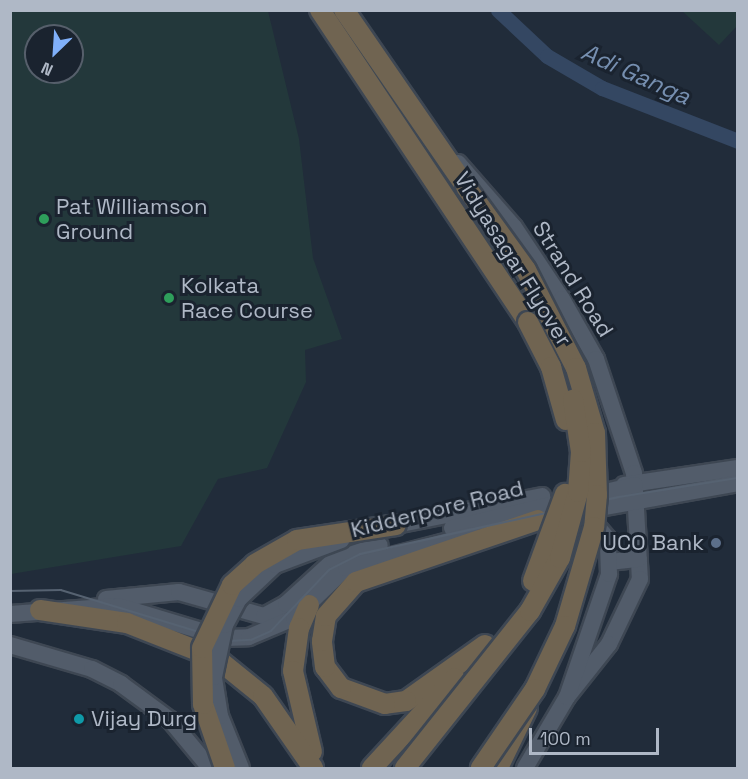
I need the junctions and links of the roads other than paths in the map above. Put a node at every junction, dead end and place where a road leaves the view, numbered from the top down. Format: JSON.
{"nodes":[{"id":1,"x":320,"y":10,"type":"edge"},
{"id":2,"x":344,"y":10,"type":"edge"},
{"id":3,"x":412,"y":110,"type":"junction"},
{"id":4,"x":449,"y":198,"type":"junction"},
{"id":5,"x":738,"y":468,"type":"edge"},
{"id":6,"x":738,"y":483,"type":"edge"},
{"id":7,"x":635,"y":485,"type":"junction"},
{"id":8,"x":635,"y":502,"type":"junction"},
{"id":9,"x":580,"y":511,"type":"junction"},
{"id":10,"x":538,"y":520,"type":"junction"},
{"id":11,"x":396,"y":525,"type":"junction"},
{"id":12,"x":639,"y":558,"type":"junction"},
{"id":13,"x":609,"y":562,"type":"junction"},
{"id":14,"x":309,"y":605,"type":"junction"},
{"id":15,"x":49,"y":609,"type":"junction"},
{"id":16,"x":10,"y":614,"type":"edge"},
{"id":17,"x":275,"y":620,"type":"junction"},
{"id":18,"x":10,"y":645,"type":"edge"},
{"id":19,"x":484,"y":645,"type":"junction"},
{"id":20,"x":535,"y":689,"type":"junction"},
{"id":21,"x":567,"y":697,"type":"junction"},
{"id":22,"x":210,"y":768,"type":"edge"},
{"id":23,"x":225,"y":768,"type":"edge"},
{"id":24,"x":241,"y":768,"type":"edge"},
{"id":25,"x":315,"y":768,"type":"edge"},
{"id":26,"x":372,"y":768,"type":"edge"},
{"id":27,"x":405,"y":768,"type":"edge"},
{"id":28,"x":481,"y":768,"type":"edge"},
{"id":29,"x":498,"y":768,"type":"edge"},
{"id":30,"x":525,"y":768,"type":"edge"}],
"edges":[{"from":1,"to":4,"type":"highway","name":"Vidyasagar Flyover"},
{"from":2,"to":3,"type":"highway","name":"Vidyasagar Flyover"},
{"from":3,"to":7,"type":"main road","name":"Strand Road"},
{"from":3,"to":20,"type":"highway","name":"Vidyasagar Flyover","bridge":true},
{"from":4,"to":19,"type":"highway","name":"Vidyasagar Flyover","bridge":true},
{"from":4,"to":27,"type":"highway","bridge":true},
{"from":5,"to":7,"type":"main road"},
{"from":6,"to":8,"type":"main road","name":"Kidderpore Road"},
{"from":7,"to":8,"type":"main road","name":"Strand Road"},
{"from":7,"to":11,"type":"main road"},
{"from":7,"to":17,"type":"main road","name":"Kidderpore Road"},
{"from":8,"to":9,"type":"main road","name":"Kidderpore Road"},
{"from":8,"to":12,"type":"main road","name":"Strand Road"},
{"from":9,"to":10,"type":"main road","name":"Kidderpore Road"},
{"from":9,"to":13,"type":"main road"},
{"from":10,"to":14,"type":"main road","name":"Kidderpore Road"},
{"from":10,"to":19,"type":"highway"},
{"from":11,"to":23,"type":"highway","bridge":true},
{"from":11,"to":24,"type":"main road","bridge":true},
{"from":12,"to":13,"type":"main road"},
{"from":12,"to":21,"type":"main road","name":"Strand Road"},
{"from":13,"to":21,"type":"main road"},
{"from":14,"to":17,"type":"main road","name":"Kidderpore Road"},
{"from":14,"to":25,"type":"highway"},
{"from":15,"to":16,"type":"main road","name":"Kidderpore Road"},
{"from":15,"to":17,"type":"main road","name":"Kidderpore Road"},
{"from":15,"to":17,"type":"main road","name":"Kidderpore Road"},
{"from":15,"to":25,"type":"highway"},
{"from":18,"to":22,"type":"main road"},
{"from":19,"to":26,"type":"highway","name":"Vidyasagar Flyover"},
{"from":20,"to":28,"type":"highway","name":"Vidyasagar Flyover","bridge":true},
{"from":20,"to":29,"type":"highway","bridge":true},
{"from":21,"to":30,"type":"main road"}]}
